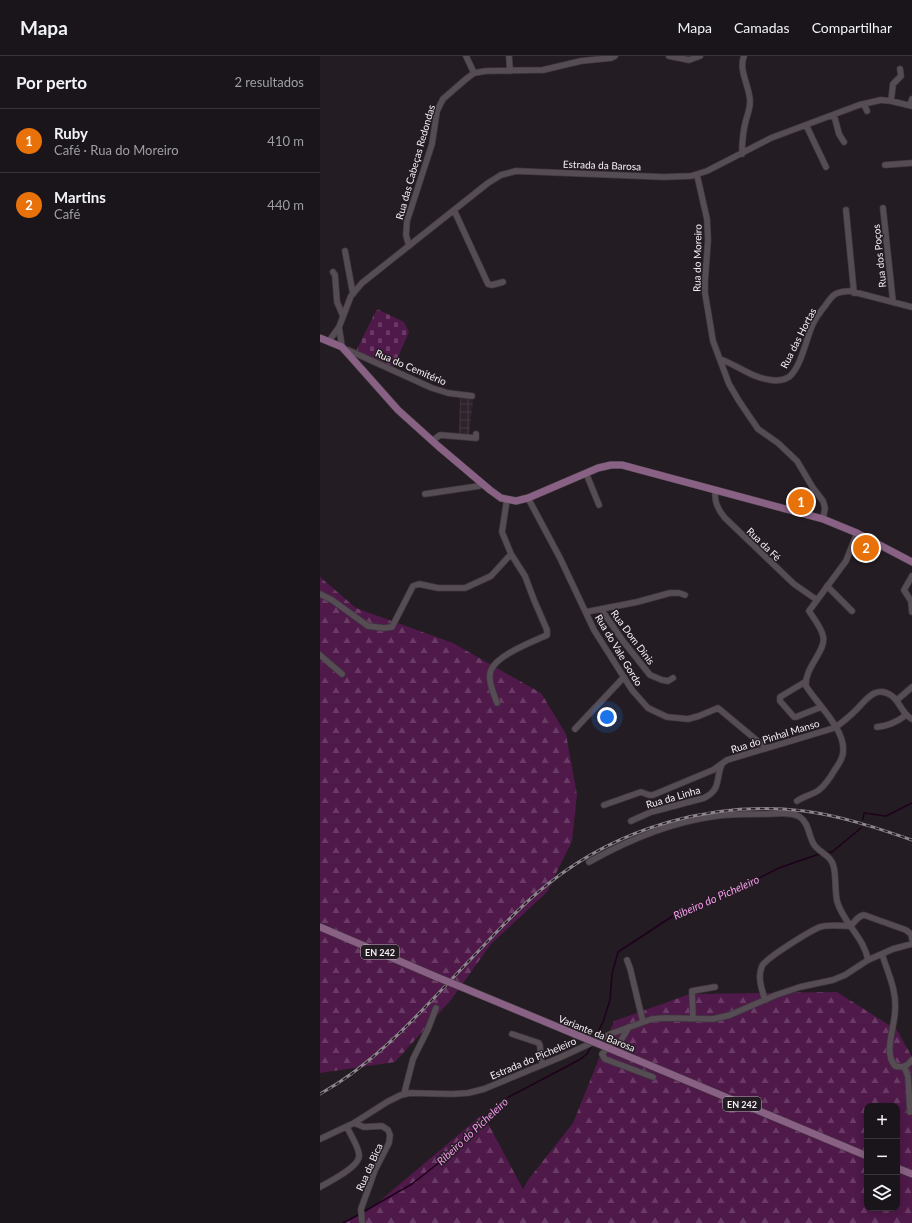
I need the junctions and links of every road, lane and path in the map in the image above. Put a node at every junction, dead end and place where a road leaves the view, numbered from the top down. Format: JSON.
{"nodes":[{"id":1,"x":466,"y":56,"type":"edge"},
{"id":2,"x":509,"y":56,"type":"edge"},
{"id":3,"x":616,"y":56,"type":"edge"},
{"id":4,"x":670,"y":56,"type":"edge"},
{"id":5,"x":700,"y":56,"type":"edge"},
{"id":6,"x":744,"y":56,"type":"edge"},
{"id":7,"x":900,"y":69,"type":"dead end"},
{"id":8,"x":510,"y":70,"type":"junction"},
{"id":9,"x":474,"y":73,"type":"junction"},
{"id":10,"x":912,"y":99,"type":"edge"},
{"id":11,"x":891,"y":101,"type":"junction"},
{"id":12,"x":864,"y":104,"type":"junction"},
{"id":13,"x":911,"y":106,"type":"edge"},
{"id":14,"x":867,"y":111,"type":"dead end"},
{"id":15,"x":834,"y":115,"type":"junction"},
{"id":16,"x":806,"y":125,"type":"junction"},
{"id":17,"x":844,"y":142,"type":"dead end"},
{"id":18,"x":742,"y":154,"type":"junction"},
{"id":19,"x":912,"y":163,"type":"edge"},
{"id":20,"x":885,"y":165,"type":"dead end"},
{"id":21,"x":826,"y":167,"type":"dead end"},
{"id":22,"x":697,"y":175,"type":"junction"},
{"id":23,"x":883,"y":208,"type":"dead end"},
{"id":24,"x":454,"y":210,"type":"junction"},
{"id":25,"x":846,"y":210,"type":"dead end"},
{"id":26,"x":409,"y":246,"type":"junction"},
{"id":27,"x":345,"y":251,"type":"dead end"},
{"id":28,"x":334,"y":272,"type":"dead end"},
{"id":29,"x":503,"y":282,"type":"dead end"},
{"id":30,"x":854,"y":293,"type":"junction"},
{"id":31,"x":353,"y":294,"type":"junction"},
{"id":32,"x":893,"y":302,"type":"junction"},
{"id":33,"x":912,"y":307,"type":"edge"},
{"id":34,"x":343,"y":316,"type":"junction"},
{"id":35,"x":340,"y":327,"type":"junction"},
{"id":36,"x":323,"y":340,"type":"edge"},
{"id":37,"x":343,"y":348,"type":"junction"},
{"id":38,"x":720,"y":359,"type":"junction"},
{"id":39,"x":472,"y":396,"type":"dead end"},
{"id":40,"x":476,"y":434,"type":"dead end"},
{"id":41,"x":445,"y":435,"type":"junction"},
{"id":42,"x":432,"y":441,"type":"junction"},
{"id":43,"x":438,"y":446,"type":"junction"},
{"id":44,"x":586,"y":474,"type":"junction"},
{"id":45,"x":482,"y":483,"type":"junction"},
{"id":46,"x":716,"y":490,"type":"junction"},
{"id":47,"x":425,"y":494,"type":"dead end"},
{"id":48,"x":528,"y":498,"type":"junction"},
{"id":49,"x":507,"y":500,"type":"junction"},
{"id":50,"x":599,"y":504,"type":"dead end"},
{"id":51,"x":823,"y":519,"type":"junction"},
{"id":52,"x":857,"y":533,"type":"junction"},
{"id":53,"x":511,"y":554,"type":"junction"},
{"id":54,"x":912,"y":562,"type":"edge"},
{"id":55,"x":912,"y":576,"type":"edge"},
{"id":56,"x":827,"y":586,"type":"junction"},
{"id":57,"x":320,"y":594,"type":"edge"},
{"id":58,"x":685,"y":595,"type":"dead end"},
{"id":59,"x":817,"y":600,"type":"junction"},
{"id":60,"x":601,"y":609,"type":"junction"},
{"id":61,"x":852,"y":610,"type":"dead end"},
{"id":62,"x":586,"y":612,"type":"junction"},
{"id":63,"x":912,"y":612,"type":"edge"},
{"id":64,"x":320,"y":655,"type":"edge"},
{"id":65,"x":342,"y":674,"type":"dead end"},
{"id":66,"x":624,"y":677,"type":"junction"},
{"id":67,"x":673,"y":678,"type":"dead end"},
{"id":68,"x":806,"y":682,"type":"junction"},
{"id":69,"x":912,"y":687,"type":"edge"},
{"id":70,"x":897,"y":700,"type":"junction"},
{"id":71,"x":497,"y":703,"type":"dead end"},
{"id":72,"x":821,"y":707,"type":"junction"},
{"id":73,"x":906,"y":715,"type":"junction"},
{"id":74,"x":912,"y":719,"type":"edge"},
{"id":75,"x":836,"y":726,"type":"junction"},
{"id":76,"x":877,"y":727,"type":"dead end"},
{"id":77,"x":575,"y":729,"type":"dead end"},
{"id":78,"x":766,"y":748,"type":"junction"},
{"id":79,"x":722,"y":764,"type":"junction"},
{"id":80,"x":797,"y":801,"type":"dead end"},
{"id":81,"x":604,"y":805,"type":"dead end"},
{"id":82,"x":631,"y":821,"type":"dead end"},
{"id":83,"x":589,"y":862,"type":"dead end"},
{"id":84,"x":851,"y":926,"type":"junction"},
{"id":85,"x":320,"y":927,"type":"edge"},
{"id":86,"x":912,"y":939,"type":"edge"},
{"id":87,"x":912,"y":944,"type":"edge"},
{"id":88,"x":882,"y":954,"type":"junction"},
{"id":89,"x":627,"y":960,"type":"dead end"},
{"id":90,"x":868,"y":960,"type":"junction"},
{"id":91,"x":716,"y":987,"type":"dead end"},
{"id":92,"x":764,"y":1000,"type":"junction"},
{"id":93,"x":436,"y":1008,"type":"dead end"},
{"id":94,"x":693,"y":1018,"type":"junction"},
{"id":95,"x":643,"y":1022,"type":"junction"},
{"id":96,"x":629,"y":1027,"type":"junction"},
{"id":97,"x":512,"y":1034,"type":"dead end"},
{"id":98,"x":912,"y":1060,"type":"edge"},
{"id":99,"x":542,"y":1065,"type":"junction"},
{"id":100,"x":904,"y":1066,"type":"junction"},
{"id":101,"x":653,"y":1077,"type":"dead end"},
{"id":102,"x":404,"y":1094,"type":"junction"},
{"id":103,"x":910,"y":1112,"type":"dead end"},
{"id":104,"x":354,"y":1123,"type":"junction"},
{"id":105,"x":347,"y":1126,"type":"junction"},
{"id":106,"x":320,"y":1138,"type":"edge"},
{"id":107,"x":864,"y":1155,"type":"edge"},
{"id":108,"x":900,"y":1169,"type":"edge"},
{"id":109,"x":912,"y":1174,"type":"edge"},
{"id":110,"x":320,"y":1187,"type":"edge"},
{"id":111,"x":362,"y":1223,"type":"edge"}],
"edges":[{"from":1,"to":9,"type":"street"},
{"from":2,"to":8,"type":"street"},
{"from":3,"to":8,"type":"street"},
{"from":4,"to":5,"type":"street"},
{"from":6,"to":18,"type":"street"},
{"from":7,"to":11,"type":"street"},
{"from":8,"to":9,"type":"street"},
{"from":9,"to":26,"type":"street","name":"Rua das Cabeças Redondas"},
{"from":10,"to":13,"type":"street"},
{"from":11,"to":12,"type":"street","name":"Estrada da Barosa"},
{"from":11,"to":13,"type":"street","name":"Estrada da Barosa"},
{"from":12,"to":14,"type":"street"},
{"from":12,"to":15,"type":"street","name":"Estrada da Barosa"},
{"from":15,"to":16,"type":"street","name":"Estrada da Barosa"},
{"from":15,"to":17,"type":"street"},
{"from":16,"to":18,"type":"street","name":"Estrada da Barosa"},
{"from":16,"to":21,"type":"street"},
{"from":18,"to":22,"type":"street","name":"Estrada da Barosa"},
{"from":19,"to":20,"type":"street"},
{"from":22,"to":24,"type":"street","name":"Estrada da Barosa"},
{"from":22,"to":38,"type":"street","name":"Rua do Moreiro"},
{"from":23,"to":32,"type":"street","name":"Rua dos Poços"},
{"from":24,"to":26,"type":"street","name":"Estrada da Barosa"},
{"from":24,"to":29,"type":"street"},
{"from":25,"to":30,"type":"street"},
{"from":26,"to":31,"type":"street","name":"Estrada da Barosa"},
{"from":27,"to":31,"type":"street"},
{"from":28,"to":34,"type":"street"},
{"from":30,"to":32,"type":"street","name":"Rua das Hortas"},
{"from":30,"to":38,"type":"street","name":"Rua das Hortas"},
{"from":31,"to":34,"type":"street","name":"Estrada da Barosa"},
{"from":32,"to":33,"type":"street","name":"Rua das Hortas"},
{"from":34,"to":35,"type":"street","name":"Estrada da Barosa"},
{"from":35,"to":36,"type":"street","name":"Estrada da Barosa"},
{"from":35,"to":37,"type":"street","name":"Estrada da Barosa"},
{"from":36,"to":37,"type":"main road"},
{"from":37,"to":39,"type":"street","name":"Rua do Cemitério"},
{"from":37,"to":42,"type":"main road"},
{"from":38,"to":51,"type":"street","name":"Rua do Moreiro"},
{"from":40,"to":41,"type":"street"},
{"from":41,"to":42,"type":"street"},
{"from":41,"to":43,"type":"street"},
{"from":42,"to":43,"type":"main road"},
{"from":43,"to":45,"type":"main road"},
{"from":44,"to":46,"type":"main road"},
{"from":44,"to":48,"type":"main road"},
{"from":44,"to":50,"type":"street"},
{"from":45,"to":47,"type":"street"},
{"from":45,"to":49,"type":"main road"},
{"from":46,"to":51,"type":"main road"},
{"from":46,"to":59,"type":"street","name":"Rua da Fé"},
{"from":48,"to":49,"type":"main road"},
{"from":48,"to":62,"type":"street","name":"Rua do Vale Gordo"},
{"from":49,"to":53,"type":"street"},
{"from":51,"to":52,"type":"main road"},
{"from":52,"to":54,"type":"main road"},
{"from":52,"to":56,"type":"street"},
{"from":53,"to":57,"type":"street"},
{"from":53,"to":71,"type":"street"},
{"from":55,"to":63,"type":"street"},
{"from":56,"to":59,"type":"street"},
{"from":56,"to":61,"type":"street"},
{"from":58,"to":60,"type":"street"},
{"from":59,"to":68,"type":"street"},
{"from":60,"to":62,"type":"street"},
{"from":60,"to":67,"type":"street","name":"Rua Dom Dinis"},
{"from":62,"to":66,"type":"street","name":"Rua do Vale Gordo"},
{"from":64,"to":65,"type":"street"},
{"from":66,"to":77,"type":"street"},
{"from":66,"to":78,"type":"street","name":"Rua do Vale Gordo"},
{"from":68,"to":72,"type":"street"},
{"from":68,"to":72,"type":"street"},
{"from":69,"to":70,"type":"street"},
{"from":70,"to":73,"type":"street"},
{"from":70,"to":75,"type":"street","name":"Rua do Pinhal Manso"},
{"from":72,"to":75,"type":"street"},
{"from":73,"to":74,"type":"street"},
{"from":73,"to":76,"type":"street"},
{"from":75,"to":78,"type":"street","name":"Rua do Pinhal Manso"},
{"from":75,"to":80,"type":"street"},
{"from":78,"to":79,"type":"street","name":"Rua do Pinhal Manso"},
{"from":79,"to":81,"type":"street","name":"Rua do Pinhal Manso"},
{"from":79,"to":82,"type":"street","name":"Rua da Linha"},
{"from":83,"to":84,"type":"street"},
{"from":84,"to":86,"type":"street"},
{"from":84,"to":90,"type":"street"},
{"from":84,"to":92,"type":"street"},
{"from":85,"to":107,"type":"main road","name":"Variante da Barosa","number":"EN 242","bridge":true},
{"from":87,"to":88,"type":"street","name":"Estrada do Picheleiro"},
{"from":88,"to":90,"type":"street","name":"Estrada do Picheleiro"},
{"from":88,"to":100,"type":"street"},
{"from":89,"to":95,"type":"street"},
{"from":90,"to":92,"type":"street","name":"Estrada do Picheleiro"},
{"from":91,"to":94,"type":"street"},
{"from":92,"to":94,"type":"street","name":"Estrada do Picheleiro"},
{"from":93,"to":102,"type":"street"},
{"from":94,"to":95,"type":"street","name":"Estrada do Picheleiro"},
{"from":95,"to":96,"type":"street","name":"Estrada do Picheleiro"},
{"from":96,"to":99,"type":"street","name":"Estrada do Picheleiro"},
{"from":96,"to":101,"type":"street"},
{"from":97,"to":99,"type":"street"},
{"from":98,"to":100,"type":"street"},
{"from":99,"to":102,"type":"street","name":"Estrada do Picheleiro"},
{"from":100,"to":103,"type":"street"},
{"from":102,"to":104,"type":"street","name":"Estrada do Picheleiro"},
{"from":104,"to":105,"type":"street","name":"Estrada do Picheleiro"},
{"from":104,"to":111,"type":"street","name":"Rua da Bica"},
{"from":105,"to":106,"type":"street","name":"Estrada do Picheleiro"},
{"from":105,"to":110,"type":"street"},
{"from":108,"to":109,"type":"main road"}]}
